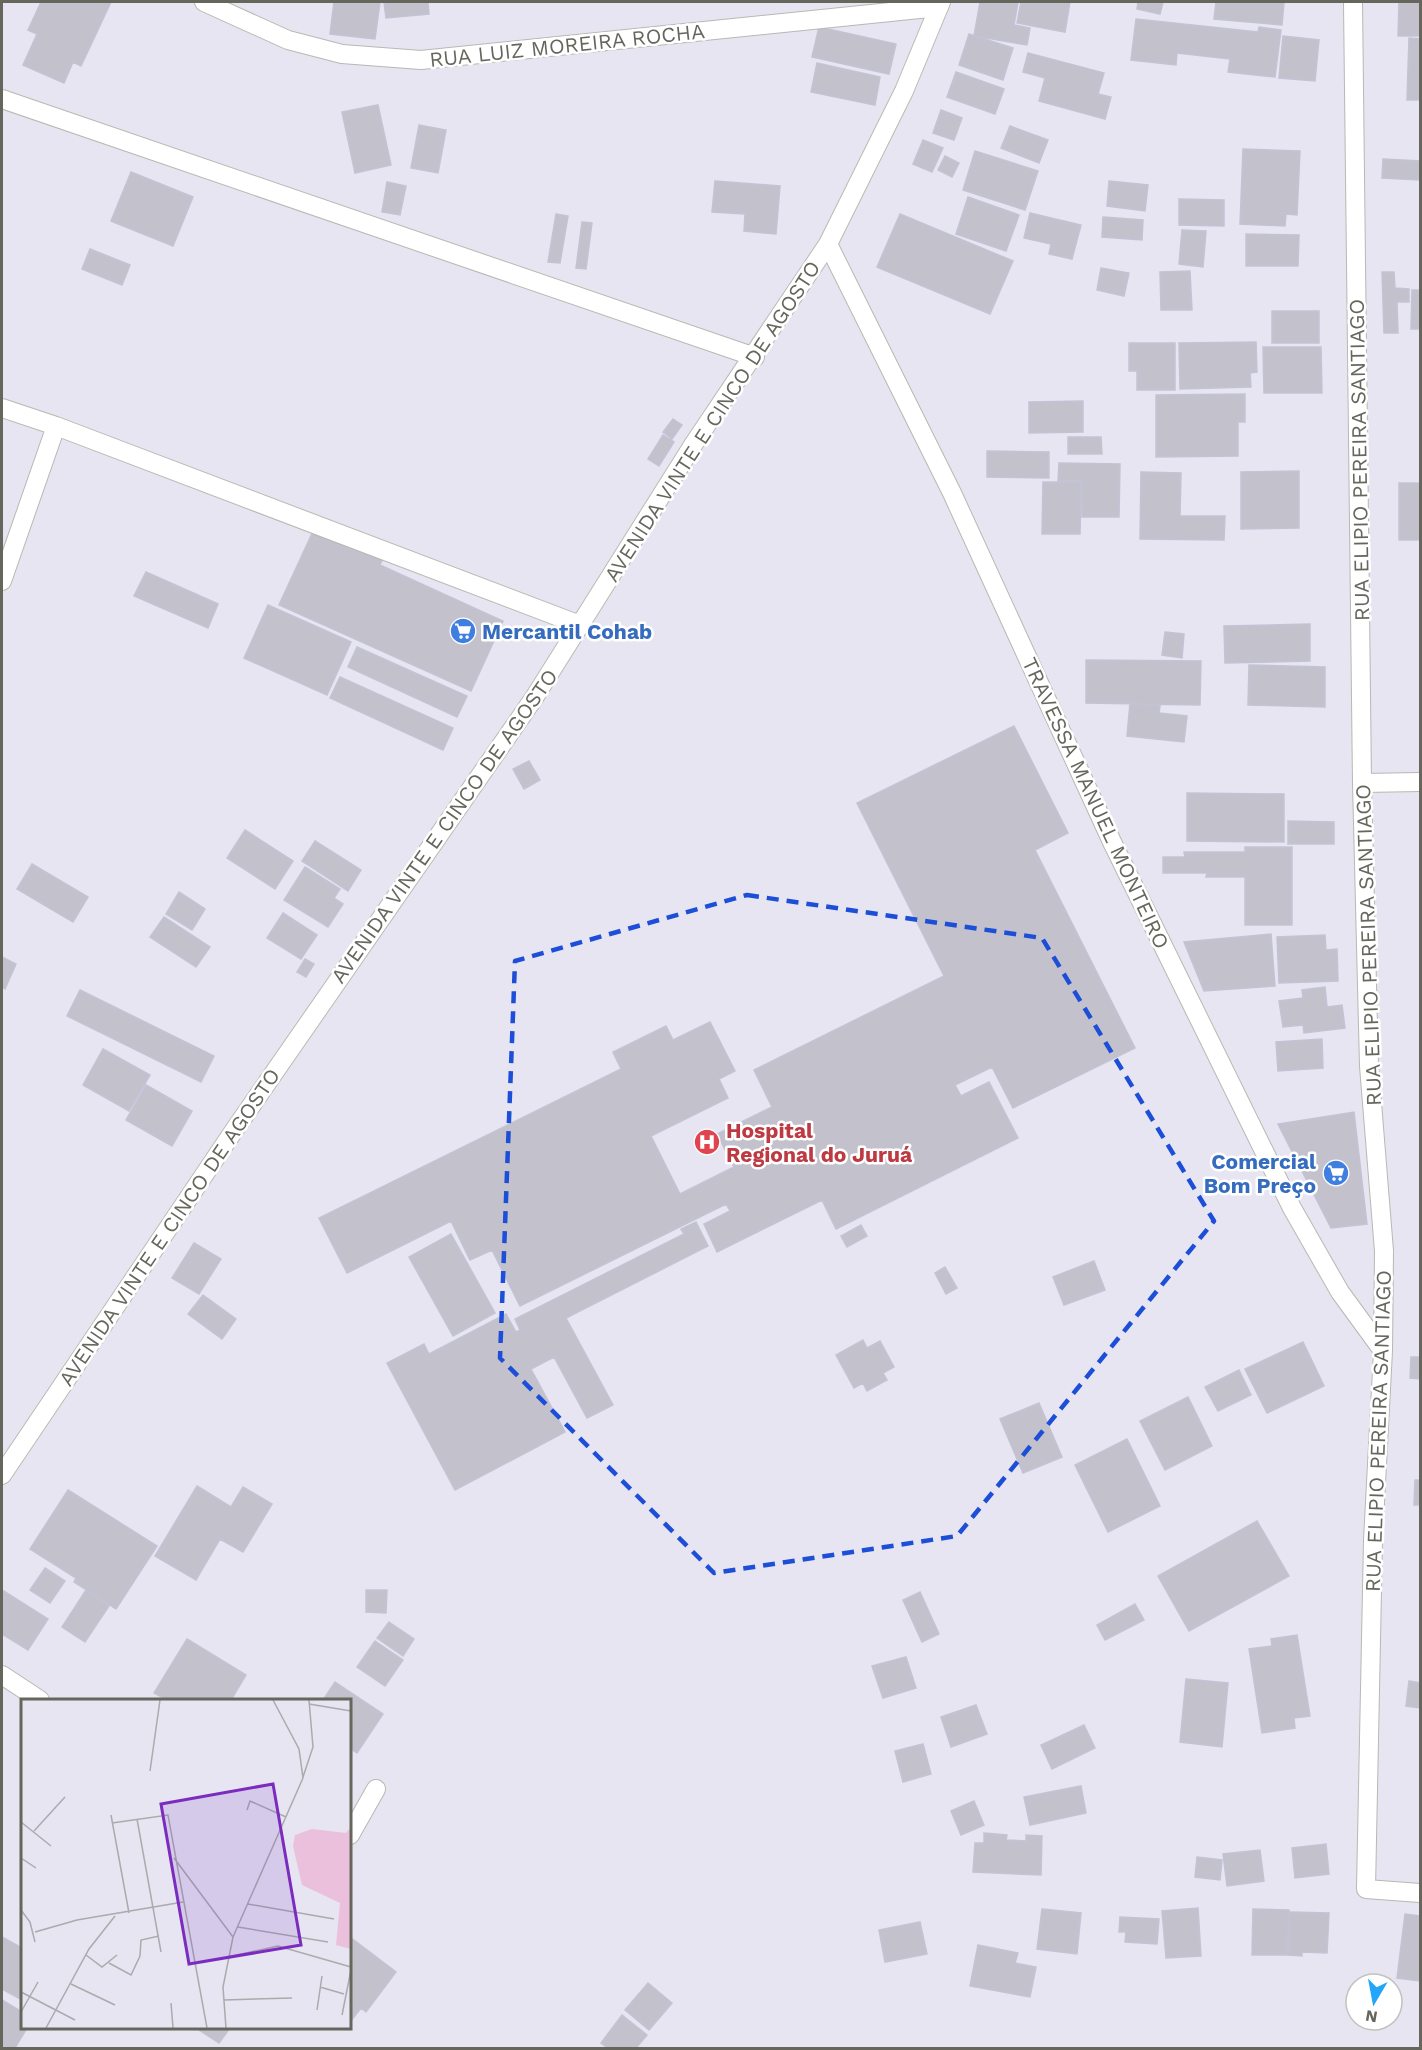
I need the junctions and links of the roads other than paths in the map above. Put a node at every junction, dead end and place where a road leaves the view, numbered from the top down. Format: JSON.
{"nodes":[{"id":1,"x":204,"y":2,"type":"edge"},
{"id":2,"x":1353,"y":2,"type":"edge"},
{"id":3,"x":940,"y":4,"type":"edge"},
{"id":4,"x":2,"y":99,"type":"edge"},
{"id":5,"x":828,"y":244,"type":"junction"},
{"id":6,"x":754,"y":357,"type":"junction"},
{"id":7,"x":2,"y":408,"type":"edge"},
{"id":8,"x":56,"y":426,"type":"junction"},
{"id":9,"x":2,"y":581,"type":"edge"},
{"id":10,"x":580,"y":626,"type":"junction"},
{"id":11,"x":1420,"y":782,"type":"edge"},
{"id":12,"x":1362,"y":783,"type":"junction"},
{"id":13,"x":1383,"y":1351,"type":"junction"},
{"id":14,"x":2,"y":1475,"type":"edge"},
{"id":15,"x":2,"y":1675,"type":"edge"},
{"id":16,"x":37,"y":1699,"type":"edge"},
{"id":17,"x":376,"y":1789,"type":"dead end"},
{"id":18,"x":351,"y":1833,"type":"edge"},
{"id":19,"x":1420,"y":1893,"type":"edge"}],
"edges":[{"from":1,"to":3,"type":"street","name":"RUA LUIZ MOREIRA ROCHA"},
{"from":2,"to":12,"type":"street","name":"RUA ELIPIO PEREIRA SANTIAGO"},
{"from":3,"to":5,"type":"street","name":"AVENIDA VINTE E CINCO DE AGOSTO"},
{"from":4,"to":6,"type":"street"},
{"from":5,"to":6,"type":"street","name":"AVENIDA VINTE E CINCO DE AGOSTO"},
{"from":5,"to":13,"type":"street","name":"TRAVESSA MANUEL MONTEIRO"},
{"from":6,"to":10,"type":"street","name":"AVENIDA VINTE E CINCO DE AGOSTO"},
{"from":7,"to":8,"type":"street"},
{"from":8,"to":9,"type":"street"},
{"from":8,"to":10,"type":"street"},
{"from":10,"to":14,"type":"street","name":"AVENIDA VINTE E CINCO DE AGOSTO"},
{"from":11,"to":12,"type":"street"},
{"from":12,"to":13,"type":"street","name":"RUA ELIPIO PEREIRA SANTIAGO"},
{"from":13,"to":19,"type":"street","name":"RUA ELIPIO PEREIRA SANTIAGO"},
{"from":15,"to":16,"type":"street"},
{"from":17,"to":18,"type":"street"}]}
